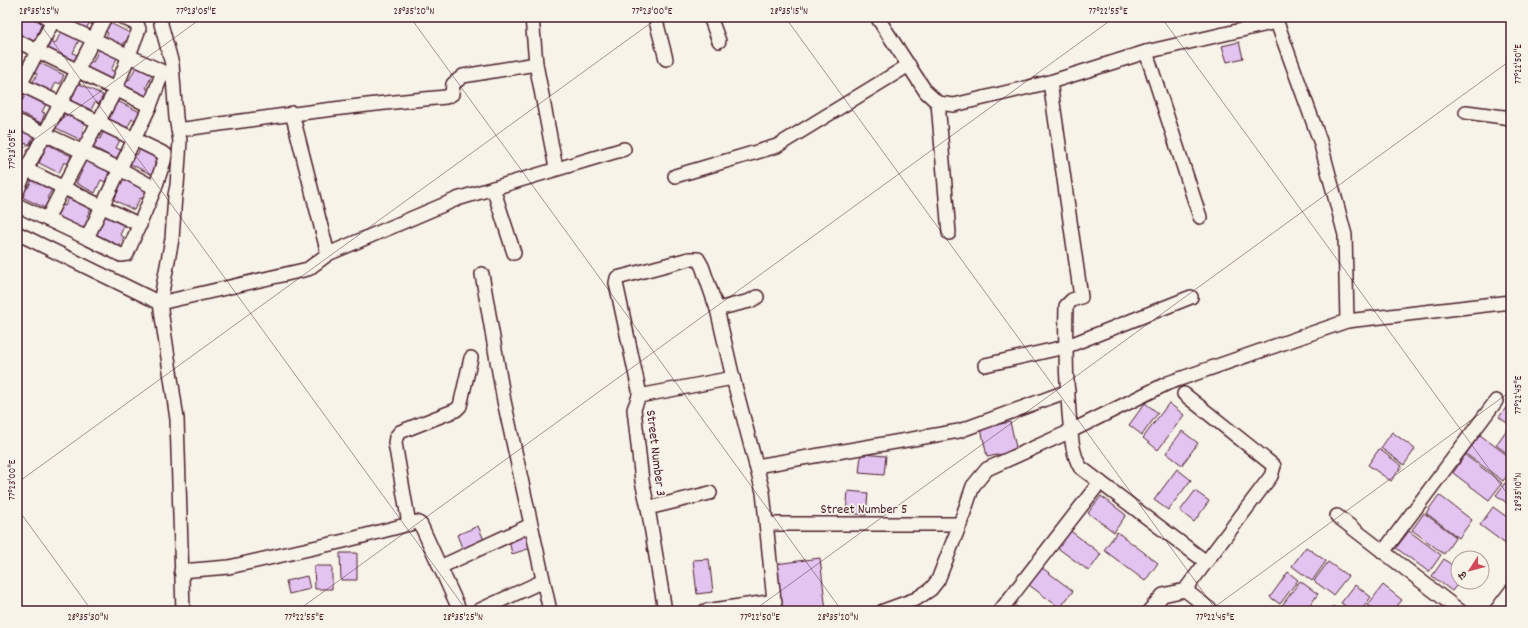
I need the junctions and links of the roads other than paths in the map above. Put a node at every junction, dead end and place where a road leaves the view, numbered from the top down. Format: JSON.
{"nodes":[{"id":1,"x":105,"y":17,"type":"edge"},
{"id":2,"x":122,"y":17,"type":"edge"},
{"id":3,"x":161,"y":17,"type":"edge"},
{"id":4,"x":532,"y":17,"type":"edge"},
{"id":5,"x":655,"y":17,"type":"edge"},
{"id":6,"x":710,"y":17,"type":"edge"},
{"id":7,"x":877,"y":17,"type":"edge"},
{"id":8,"x":52,"y":18,"type":"edge"},
{"id":9,"x":1275,"y":19,"type":"edge"},
{"id":10,"x":93,"y":39,"type":"junction"},
{"id":11,"x":719,"y":40,"type":"dead end"},
{"id":12,"x":17,"y":41,"type":"edge"},
{"id":13,"x":38,"y":51,"type":"junction"},
{"id":14,"x":1146,"y":52,"type":"junction"},
{"id":15,"x":129,"y":56,"type":"junction"},
{"id":16,"x":666,"y":59,"type":"dead end"},
{"id":17,"x":536,"y":64,"type":"junction"},
{"id":18,"x":909,"y":65,"type":"junction"},
{"id":19,"x":78,"y":70,"type":"junction"},
{"id":20,"x":1050,"y":82,"type":"junction"},
{"id":21,"x":19,"y":87,"type":"edge"},
{"id":22,"x":116,"y":89,"type":"junction"},
{"id":23,"x":61,"y":103,"type":"junction"},
{"id":24,"x":938,"y":103,"type":"junction"},
{"id":25,"x":150,"y":106,"type":"junction"},
{"id":26,"x":1466,"y":112,"type":"dead end"},
{"id":27,"x":292,"y":113,"type":"junction"},
{"id":28,"x":1511,"y":118,"type":"edge"},
{"id":29,"x":17,"y":121,"type":"edge"},
{"id":30,"x":98,"y":122,"type":"junction"},
{"id":31,"x":178,"y":130,"type":"junction"},
{"id":32,"x":45,"y":134,"type":"junction"},
{"id":33,"x":134,"y":139,"type":"junction"},
{"id":34,"x":624,"y":149,"type":"dead end"},
{"id":35,"x":82,"y":152,"type":"junction"},
{"id":36,"x":22,"y":168,"type":"edge"},
{"id":37,"x":556,"y":168,"type":"junction"},
{"id":38,"x":120,"y":169,"type":"junction"},
{"id":39,"x":675,"y":176,"type":"dead end"},
{"id":40,"x":63,"y":188,"type":"junction"},
{"id":41,"x":155,"y":188,"type":"junction"},
{"id":42,"x":492,"y":188,"type":"junction"},
{"id":43,"x":17,"y":192,"type":"edge"},
{"id":44,"x":17,"y":205,"type":"edge"},
{"id":45,"x":102,"y":207,"type":"junction"},
{"id":46,"x":1200,"y":217,"type":"dead end"},
{"id":47,"x":47,"y":219,"type":"junction"},
{"id":48,"x":140,"y":225,"type":"junction"},
{"id":49,"x":17,"y":232,"type":"edge"},
{"id":50,"x":948,"y":233,"type":"dead end"},
{"id":51,"x":87,"y":238,"type":"junction"},
{"id":52,"x":514,"y":253,"type":"dead end"},
{"id":53,"x":328,"y":254,"type":"junction"},
{"id":54,"x":482,"y":274,"type":"dead end"},
{"id":55,"x":757,"y":297,"type":"dead end"},
{"id":56,"x":1191,"y":297,"type":"dead end"},
{"id":57,"x":1511,"y":302,"type":"edge"},
{"id":58,"x":160,"y":303,"type":"junction"},
{"id":59,"x":717,"y":309,"type":"junction"},
{"id":60,"x":1347,"y":321,"type":"junction"},
{"id":61,"x":1065,"y":347,"type":"junction"},
{"id":62,"x":471,"y":358,"type":"dead end"},
{"id":63,"x":985,"y":365,"type":"dead end"},
{"id":64,"x":733,"y":378,"type":"junction"},
{"id":65,"x":1068,"y":391,"type":"junction"},
{"id":66,"x":1184,"y":394,"type":"dead end"},
{"id":67,"x":639,"y":396,"type":"junction"},
{"id":68,"x":1496,"y":401,"type":"dead end"},
{"id":69,"x":1071,"y":431,"type":"junction"},
{"id":70,"x":756,"y":466,"type":"junction"},
{"id":71,"x":1100,"y":482,"type":"junction"},
{"id":72,"x":710,"y":493,"type":"dead end"},
{"id":73,"x":648,"y":508,"type":"junction"},
{"id":74,"x":1337,"y":516,"type":"dead end"},
{"id":75,"x":409,"y":524,"type":"junction"},
{"id":76,"x":767,"y":524,"type":"junction"},
{"id":77,"x":960,"y":524,"type":"junction"},
{"id":78,"x":531,"y":525,"type":"junction"},
{"id":79,"x":1383,"y":552,"type":"junction"},
{"id":80,"x":1206,"y":562,"type":"junction"},
{"id":81,"x":440,"y":567,"type":"junction"},
{"id":82,"x":181,"y":571,"type":"junction"},
{"id":83,"x":543,"y":580,"type":"junction"},
{"id":84,"x":1185,"y":590,"type":"junction"},
{"id":85,"x":1511,"y":591,"type":"edge"},
{"id":86,"x":775,"y":606,"type":"edge"},
{"id":87,"x":183,"y":611,"type":"edge"},
{"id":88,"x":460,"y":611,"type":"edge"},
{"id":89,"x":478,"y":611,"type":"edge"},
{"id":90,"x":550,"y":611,"type":"edge"},
{"id":91,"x":665,"y":611,"type":"edge"},
{"id":92,"x":705,"y":611,"type":"edge"},
{"id":93,"x":883,"y":611,"type":"edge"},
{"id":94,"x":1000,"y":611,"type":"edge"},
{"id":95,"x":1149,"y":611,"type":"edge"},
{"id":96,"x":1212,"y":611,"type":"edge"},
{"id":97,"x":1460,"y":611,"type":"edge"},
{"id":98,"x":1496,"y":611,"type":"edge"}],
"edges":[{"from":1,"to":10,"type":"street"},
{"from":2,"to":15,"type":"street"},
{"from":3,"to":31,"type":"street"},
{"from":4,"to":17,"type":"street"},
{"from":5,"to":16,"type":"street"},
{"from":6,"to":11,"type":"street"},
{"from":7,"to":18,"type":"street"},
{"from":8,"to":10,"type":"street"},
{"from":8,"to":13,"type":"street"},
{"from":9,"to":14,"type":"street"},
{"from":9,"to":60,"type":"street"},
{"from":10,"to":15,"type":"street"},
{"from":10,"to":19,"type":"street"},
{"from":12,"to":13,"type":"street"},
{"from":13,"to":19,"type":"street"},
{"from":13,"to":21,"type":"street"},
{"from":14,"to":20,"type":"street"},
{"from":14,"to":46,"type":"street"},
{"from":15,"to":22,"type":"street"},
{"from":15,"to":25,"type":"street"},
{"from":17,"to":27,"type":"street"},
{"from":17,"to":37,"type":"street"},
{"from":18,"to":24,"type":"street"},
{"from":18,"to":39,"type":"street"},
{"from":19,"to":22,"type":"street"},
{"from":19,"to":23,"type":"street"},
{"from":20,"to":24,"type":"street"},
{"from":20,"to":61,"type":"street"},
{"from":21,"to":23,"type":"street"},
{"from":22,"to":25,"type":"street"},
{"from":22,"to":30,"type":"street"},
{"from":23,"to":30,"type":"street"},
{"from":23,"to":32,"type":"street"},
{"from":24,"to":50,"type":"street"},
{"from":25,"to":33,"type":"street"},
{"from":26,"to":28,"type":"street"},
{"from":27,"to":31,"type":"street"},
{"from":27,"to":53,"type":"street"},
{"from":29,"to":32,"type":"street"},
{"from":30,"to":33,"type":"street"},
{"from":30,"to":35,"type":"street"},
{"from":31,"to":58,"type":"street"},
{"from":32,"to":35,"type":"street"},
{"from":32,"to":36,"type":"street"},
{"from":33,"to":38,"type":"street"},
{"from":33,"to":41,"type":"street"},
{"from":34,"to":37,"type":"street"},
{"from":35,"to":38,"type":"street"},
{"from":35,"to":40,"type":"street"},
{"from":36,"to":40,"type":"street"},
{"from":36,"to":43,"type":"street"},
{"from":37,"to":42,"type":"street"},
{"from":38,"to":41,"type":"street"},
{"from":38,"to":45,"type":"street"},
{"from":40,"to":45,"type":"street"},
{"from":40,"to":47,"type":"street"},
{"from":41,"to":48,"type":"street"},
{"from":42,"to":52,"type":"street"},
{"from":42,"to":53,"type":"street"},
{"from":44,"to":47,"type":"street"},
{"from":45,"to":48,"type":"street"},
{"from":45,"to":51,"type":"street"},
{"from":47,"to":51,"type":"street"},
{"from":48,"to":51,"type":"street"},
{"from":49,"to":58,"type":"street"},
{"from":53,"to":58,"type":"street"},
{"from":54,"to":78,"type":"street"},
{"from":55,"to":59,"type":"street"},
{"from":56,"to":61,"type":"street"},
{"from":57,"to":60,"type":"street"},
{"from":58,"to":82,"type":"street"},
{"from":59,"to":64,"type":"street"},
{"from":59,"to":67,"type":"street","name":"Street Number 3"},
{"from":60,"to":69,"type":"street"},
{"from":61,"to":63,"type":"street"},
{"from":61,"to":65,"type":"street"},
{"from":62,"to":75,"type":"street"},
{"from":64,"to":67,"type":"street"},
{"from":64,"to":70,"type":"street"},
{"from":65,"to":69,"type":"street"},
{"from":65,"to":70,"type":"street"},
{"from":66,"to":80,"type":"street"},
{"from":67,"to":73,"type":"street","name":"Street Number 3"},
{"from":68,"to":79,"type":"street"},
{"from":69,"to":71,"type":"street"},
{"from":69,"to":77,"type":"street"},
{"from":70,"to":76,"type":"street"},
{"from":71,"to":80,"type":"street"},
{"from":71,"to":94,"type":"street"},
{"from":72,"to":73,"type":"street"},
{"from":73,"to":91,"type":"street","name":"Street Number 3"},
{"from":74,"to":79,"type":"street"},
{"from":75,"to":81,"type":"street"},
{"from":75,"to":82,"type":"street"},
{"from":76,"to":77,"type":"street","name":"Street Number 5"},
{"from":76,"to":86,"type":"street"},
{"from":77,"to":93,"type":"street"},
{"from":78,"to":81,"type":"street"},
{"from":78,"to":83,"type":"street"},
{"from":79,"to":97,"type":"street"},
{"from":80,"to":84,"type":"street"},
{"from":81,"to":88,"type":"street"},
{"from":82,"to":87,"type":"street"},
{"from":83,"to":89,"type":"street"},
{"from":83,"to":90,"type":"street"},
{"from":84,"to":95,"type":"street"},
{"from":84,"to":96,"type":"street"},
{"from":85,"to":98,"type":"street"},
{"from":86,"to":92,"type":"street"}]}
